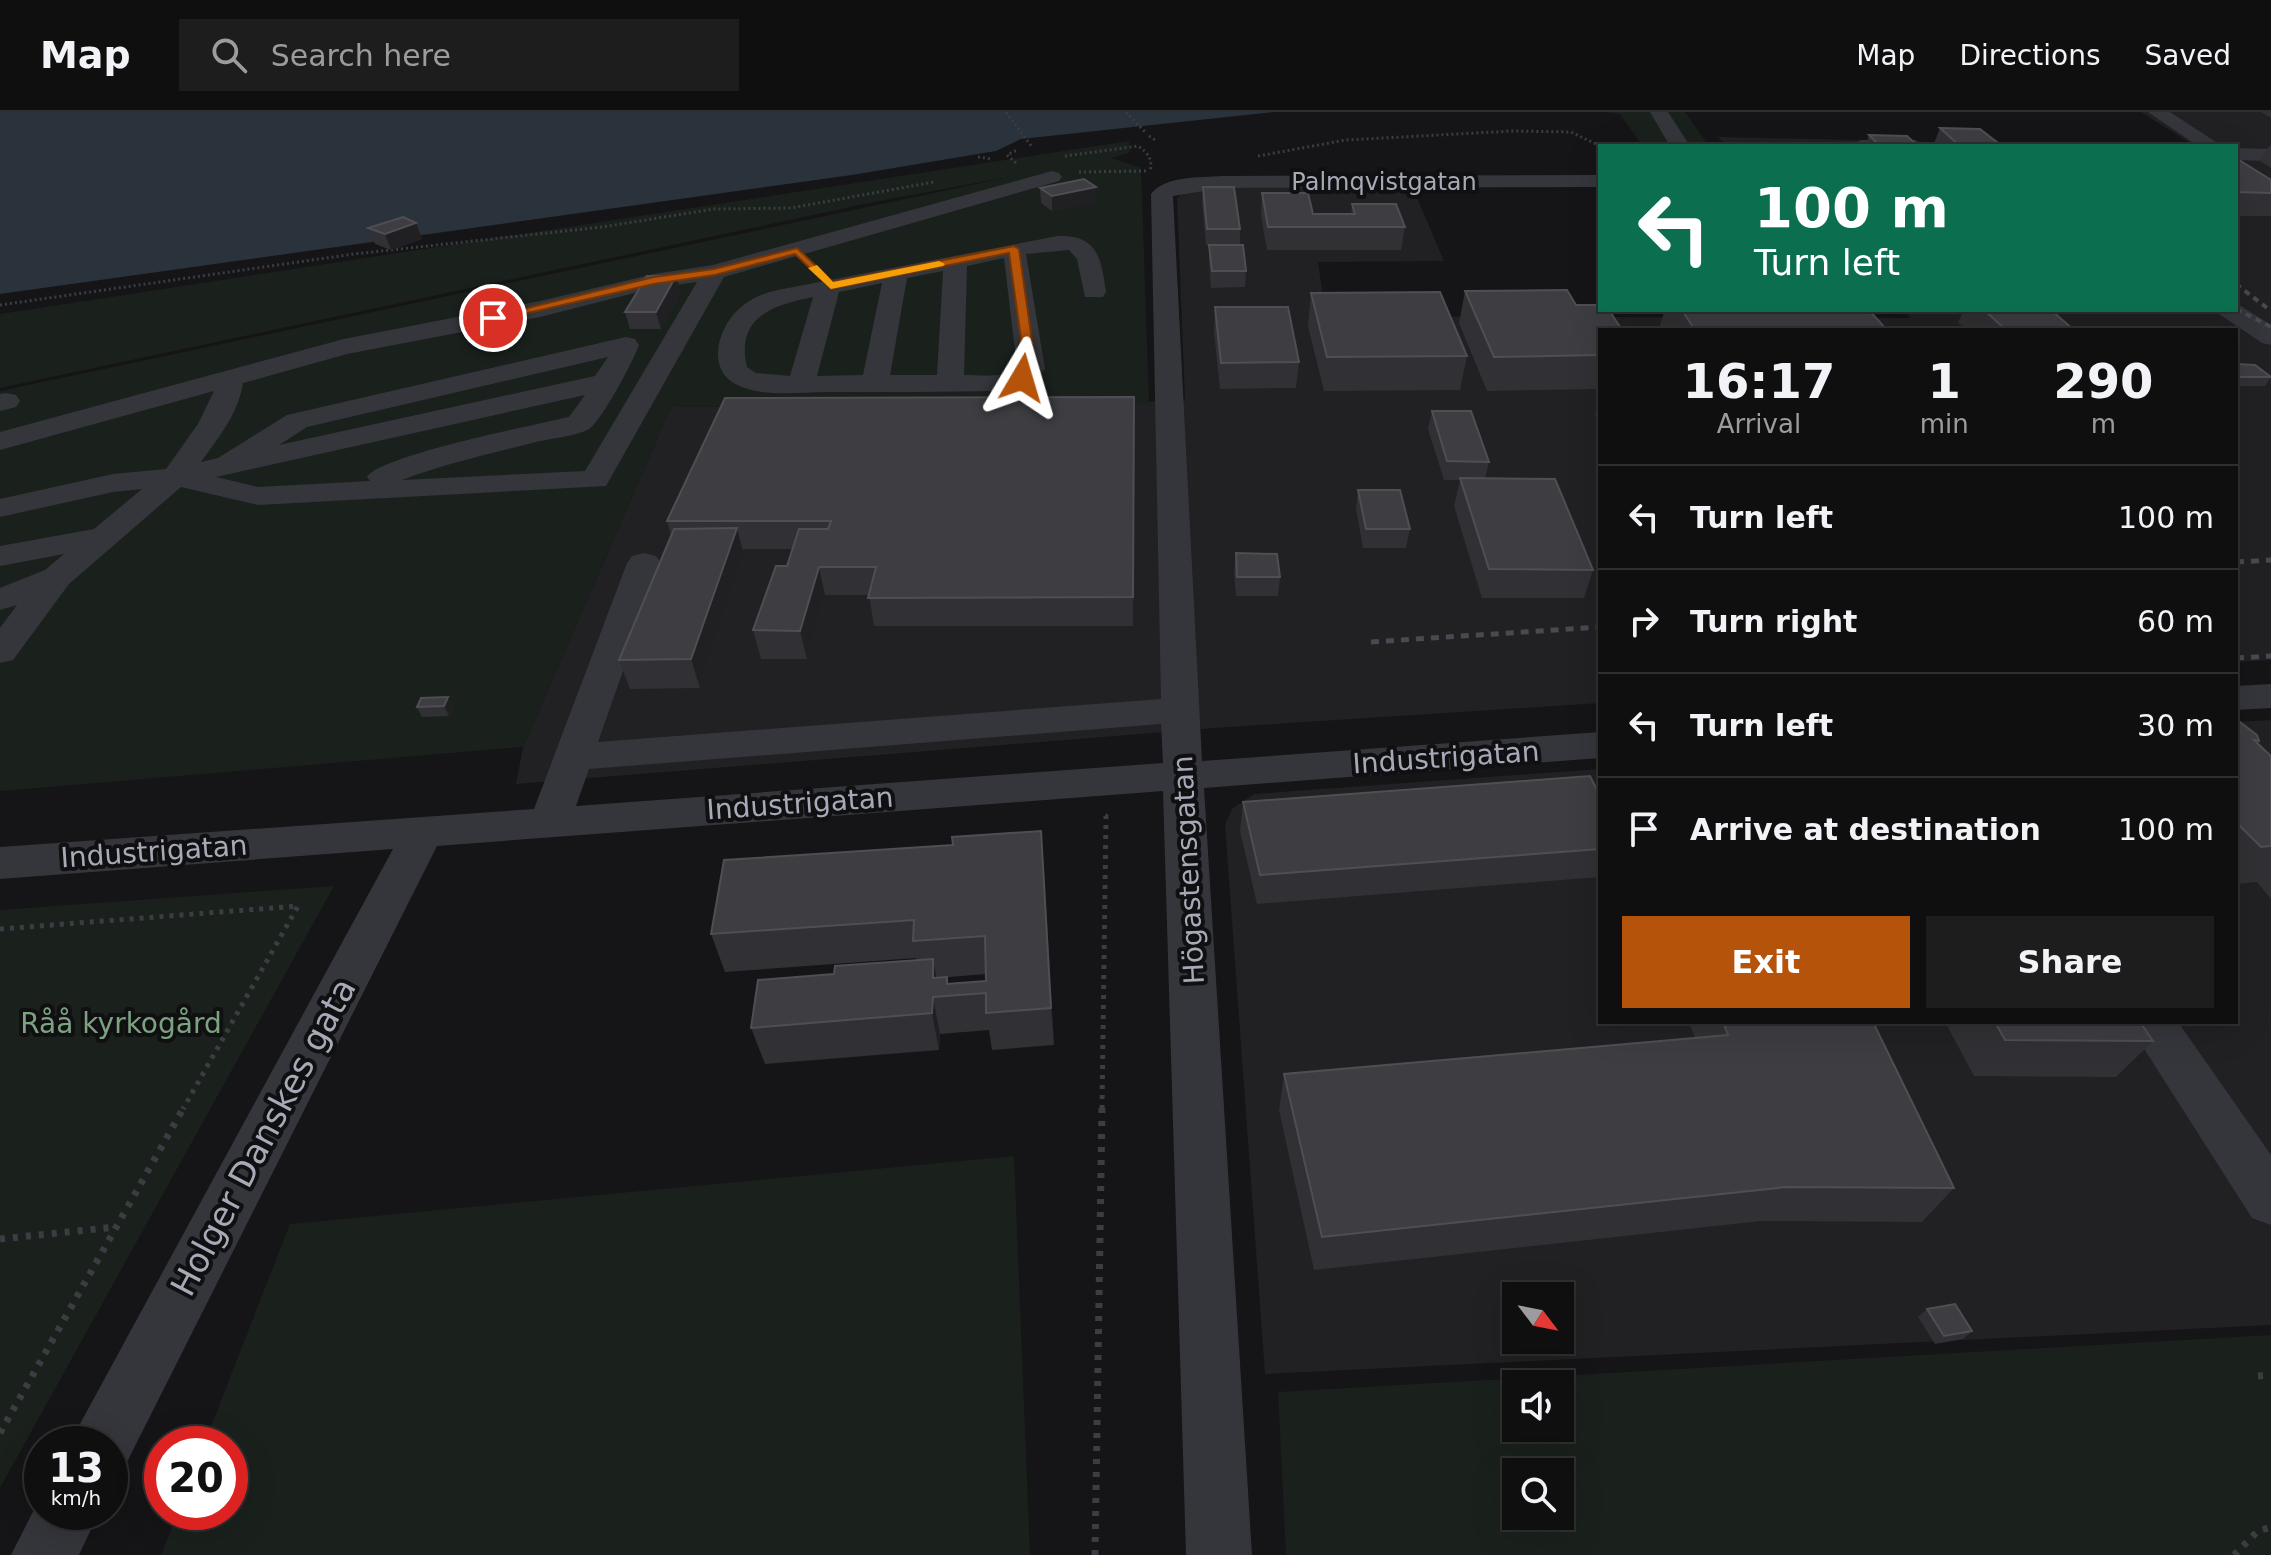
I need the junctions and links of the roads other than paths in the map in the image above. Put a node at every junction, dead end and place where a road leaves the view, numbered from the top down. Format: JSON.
{"nodes":[{"id":1,"x":1659,"y":112,"type":"edge"},
{"id":2,"x":2157,"y":112,"type":"edge"},
{"id":3,"x":1679,"y":144,"type":"edge"},
{"id":4,"x":2209,"y":144,"type":"edge"},
{"id":5,"x":2238,"y":154,"type":"edge"},
{"id":6,"x":2271,"y":155,"type":"edge"},
{"id":7,"x":2238,"y":162,"type":"edge"},
{"id":8,"x":2259,"y":176,"type":"edge"},
{"id":9,"x":1052,"y":177,"type":"road end"},
{"id":10,"x":1159,"y":180,"type":"joint"},
{"id":11,"x":1598,"y":181,"type":"edge"},
{"id":12,"x":989,"y":195,"type":"junction"},
{"id":13,"x":1010,"y":212,"type":"dead end"},
{"id":14,"x":982,"y":220,"type":"dead end"},
{"id":15,"x":837,"y":239,"type":"junction"},
{"id":16,"x":1014,"y":249,"type":"junction"},
{"id":17,"x":797,"y":251,"type":"junction"},
{"id":18,"x":955,"y":261,"type":"junction"},
{"id":19,"x":715,"y":272,"type":"junction"},
{"id":20,"x":896,"y":273,"type":"junction"},
{"id":21,"x":829,"y":286,"type":"junction"},
{"id":22,"x":1094,"y":292,"type":"dead end"},
{"id":23,"x":2237,"y":312,"type":"edge"},
{"id":24,"x":733,"y":334,"type":"junction"},
{"id":25,"x":679,"y":337,"type":"junction"},
{"id":26,"x":2271,"y":337,"type":"edge"},
{"id":27,"x":626,"y":345,"type":"junction"},
{"id":28,"x":393,"y":364,"type":"dead end"},
{"id":29,"x":325,"y":372,"type":"junction"},
{"id":30,"x":230,"y":378,"type":"junction"},
{"id":31,"x":604,"y":382,"type":"junction"},
{"id":32,"x":875,"y":383,"type":"junction"},
{"id":33,"x":950,"y":383,"type":"junction"},
{"id":34,"x":801,"y":384,"type":"junction"},
{"id":35,"x":297,"y":421,"type":"junction"},
{"id":36,"x":0,"y":441,"type":"edge"},
{"id":37,"x":229,"y":464,"type":"junction"},
{"id":38,"x":175,"y":477,"type":"junction"},
{"id":39,"x":363,"y":490,"type":"junction"},
{"id":40,"x":0,"y":508,"type":"edge"},
{"id":41,"x":102,"y":537,"type":"junction"},
{"id":42,"x":0,"y":556,"type":"edge"},
{"id":43,"x":644,"y":563,"type":"dead end"},
{"id":44,"x":57,"y":577,"type":"junction"},
{"id":45,"x":0,"y":600,"type":"edge"},
{"id":46,"x":0,"y":652,"type":"edge"},
{"id":47,"x":2271,"y":696,"type":"edge"},
{"id":48,"x":2238,"y":698,"type":"edge"},
{"id":49,"x":1180,"y":710,"type":"junction"},
{"id":50,"x":1598,"y":745,"type":"edge"},
{"id":51,"x":573,"y":757,"type":"junction"},
{"id":52,"x":1184,"y":774,"type":"junction"},
{"id":53,"x":550,"y":821,"type":"junction"},
{"id":54,"x":424,"y":831,"type":"junction"},
{"id":55,"x":0,"y":863,"type":"edge"},
{"id":56,"x":2152,"y":1024,"type":"edge"},
{"id":57,"x":2271,"y":1200,"type":"edge"},
{"id":58,"x":112,"y":1426,"type":"edge"},
{"id":59,"x":57,"y":1530,"type":"edge"},
{"id":60,"x":44,"y":1555,"type":"edge"},
{"id":61,"x":1219,"y":1555,"type":"edge"}],
"edges":[{"from":1,"to":3,"type":"street"},
{"from":2,"to":4,"type":"street"},
{"from":5,"to":6,"type":"street"},
{"from":7,"to":8,"type":"street"},
{"from":9,"to":12,"type":"street"},
{"from":10,"to":11,"type":"street","name":"Palmqvistgatan"},
{"from":10,"to":49,"type":"street","name":"Högastensgatan"},
{"from":12,"to":13,"type":"street"},
{"from":12,"to":15,"type":"street"},
{"from":14,"to":15,"type":"street"},
{"from":15,"to":17,"type":"street"},
{"from":16,"to":18,"type":"street"},
{"from":16,"to":22,"type":"street"},
{"from":16,"to":33,"type":"street"},
{"from":17,"to":19,"type":"street"},
{"from":17,"to":21,"type":"street"},
{"from":18,"to":20,"type":"street"},
{"from":18,"to":33,"type":"street"},
{"from":19,"to":25,"type":"street"},
{"from":19,"to":29,"type":"street"},
{"from":20,"to":21,"type":"street"},
{"from":20,"to":32,"type":"street"},
{"from":21,"to":24,"type":"street"},
{"from":21,"to":34,"type":"street"},
{"from":23,"to":26,"type":"street"},
{"from":24,"to":25,"type":"street"},
{"from":24,"to":34,"type":"street"},
{"from":25,"to":27,"type":"street"},
{"from":25,"to":39,"type":"street"},
{"from":27,"to":28,"type":"street"},
{"from":27,"to":31,"type":"street"},
{"from":27,"to":35,"type":"street"},
{"from":29,"to":30,"type":"street"},
{"from":29,"to":35,"type":"street"},
{"from":30,"to":36,"type":"street"},
{"from":30,"to":38,"type":"street"},
{"from":31,"to":37,"type":"street"},
{"from":31,"to":39,"type":"street"},
{"from":32,"to":33,"type":"street"},
{"from":32,"to":34,"type":"street"},
{"from":35,"to":37,"type":"street"},
{"from":37,"to":38,"type":"street"},
{"from":38,"to":39,"type":"street"},
{"from":38,"to":40,"type":"street"},
{"from":38,"to":41,"type":"street"},
{"from":41,"to":42,"type":"street"},
{"from":41,"to":44,"type":"street"},
{"from":43,"to":51,"type":"street"},
{"from":44,"to":45,"type":"street"},
{"from":44,"to":46,"type":"street"},
{"from":47,"to":48,"type":"street"},
{"from":49,"to":51,"type":"street"},
{"from":49,"to":52,"type":"street","name":"Högastensgatan"},
{"from":50,"to":52,"type":"street","name":"Industrigatan"},
{"from":51,"to":53,"type":"street"},
{"from":52,"to":53,"type":"street","name":"Industrigatan"},
{"from":52,"to":61,"type":"street","name":"Högastensgatan"},
{"from":53,"to":54,"type":"street","name":"Industrigatan"},
{"from":54,"to":55,"type":"street","name":"Industrigatan"},
{"from":54,"to":58,"type":"street","name":"Holger Danskes gata"},
{"from":56,"to":57,"type":"street"},
{"from":59,"to":60,"type":"street"}]}
